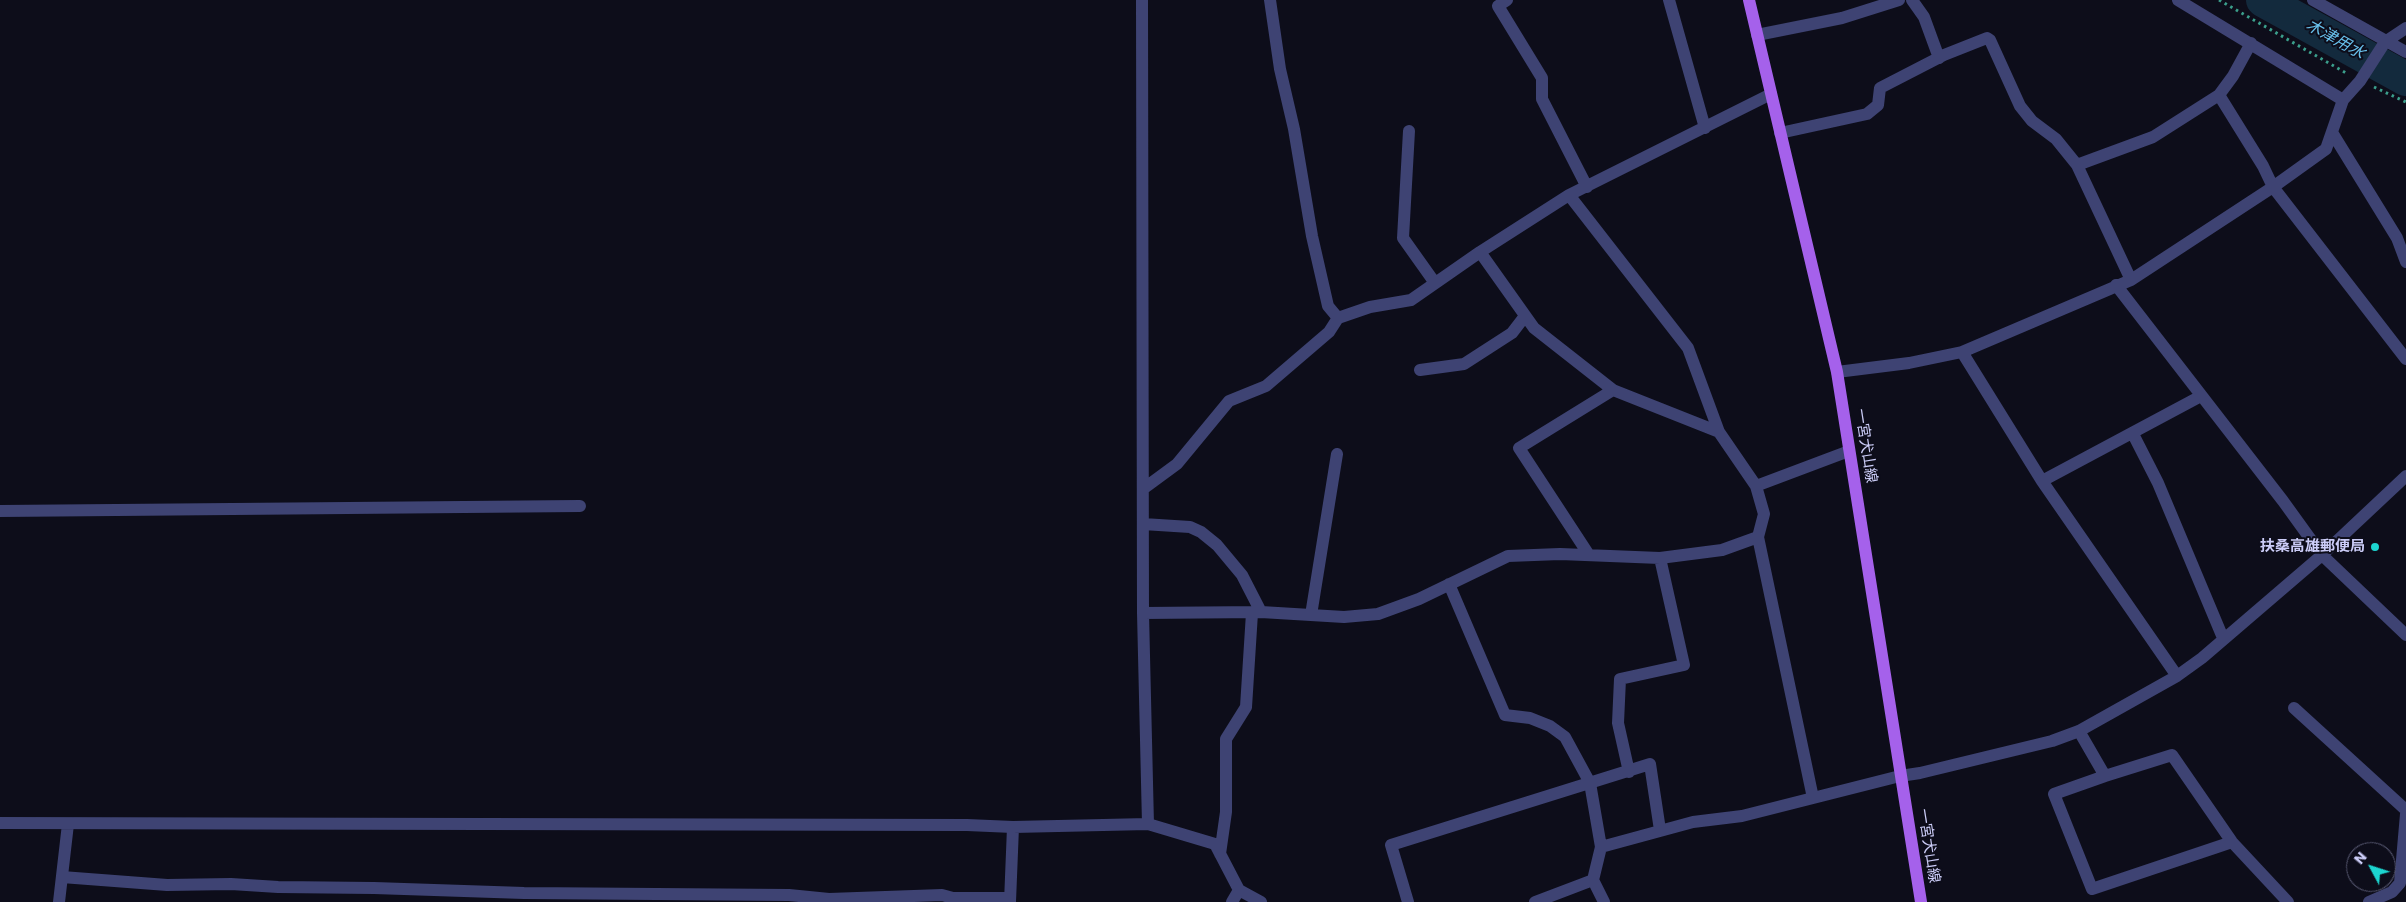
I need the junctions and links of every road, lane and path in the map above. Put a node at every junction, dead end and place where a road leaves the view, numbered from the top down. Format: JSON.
{"nodes":[{"id":1,"x":1142,"y":0,"type":"edge"},
{"id":2,"x":1270,"y":0,"type":"edge"},
{"id":3,"x":1508,"y":0,"type":"edge"},
{"id":4,"x":1669,"y":0,"type":"edge"},
{"id":5,"x":1749,"y":0,"type":"edge"},
{"id":6,"x":1898,"y":0,"type":"edge"},
{"id":7,"x":1912,"y":0,"type":"edge"},
{"id":8,"x":2178,"y":0,"type":"edge"},
{"id":9,"x":2219,"y":0,"type":"edge"},
{"id":10,"x":2313,"y":0,"type":"edge"},
{"id":11,"x":2406,"y":28,"type":"edge"},
{"id":12,"x":1757,"y":35,"type":"junction"},
{"id":13,"x":2385,"y":42,"type":"junction"},
{"id":14,"x":2251,"y":43,"type":"junction"},
{"id":15,"x":2406,"y":52,"type":"edge"},
{"id":16,"x":1939,"y":58,"type":"junction"},
{"id":17,"x":2360,"y":81,"type":"junction"},
{"id":18,"x":1771,"y":94,"type":"junction"},
{"id":19,"x":2219,"y":95,"type":"junction"},
{"id":20,"x":2343,"y":100,"type":"junction"},
{"id":21,"x":2406,"y":102,"type":"edge"},
{"id":22,"x":1705,"y":128,"type":"junction"},
{"id":23,"x":1409,"y":132,"type":"dead end"},
{"id":24,"x":1780,"y":133,"type":"junction"},
{"id":25,"x":2333,"y":134,"type":"junction"},
{"id":26,"x":2077,"y":165,"type":"junction"},
{"id":27,"x":1586,"y":187,"type":"junction"},
{"id":28,"x":2273,"y":187,"type":"junction"},
{"id":29,"x":1569,"y":195,"type":"junction"},
{"id":30,"x":1480,"y":252,"type":"junction"},
{"id":31,"x":2406,"y":262,"type":"edge"},
{"id":32,"x":2131,"y":280,"type":"junction"},
{"id":33,"x":1435,"y":283,"type":"junction"},
{"id":34,"x":2116,"y":285,"type":"junction"},
{"id":35,"x":1525,"y":316,"type":"junction"},
{"id":36,"x":1338,"y":318,"type":"junction"},
{"id":37,"x":1962,"y":352,"type":"junction"},
{"id":38,"x":2406,"y":359,"type":"edge"},
{"id":39,"x":1420,"y":370,"type":"dead end"},
{"id":40,"x":1837,"y":372,"type":"junction"},
{"id":41,"x":1613,"y":390,"type":"junction"},
{"id":42,"x":2201,"y":396,"type":"junction"},
{"id":43,"x":1719,"y":432,"type":"junction"},
{"id":44,"x":2133,"y":434,"type":"junction"},
{"id":45,"x":1850,"y":451,"type":"junction"},
{"id":46,"x":1337,"y":454,"type":"dead end"},
{"id":47,"x":2406,"y":476,"type":"edge"},
{"id":48,"x":2042,"y":481,"type":"junction"},
{"id":49,"x":1756,"y":486,"type":"junction"},
{"id":50,"x":1143,"y":489,"type":"junction"},
{"id":51,"x":580,"y":506,"type":"dead end"},
{"id":52,"x":0,"y":511,"type":"edge"},
{"id":53,"x":1143,"y":524,"type":"junction"},
{"id":54,"x":1758,"y":537,"type":"junction"},
{"id":55,"x":1589,"y":555,"type":"junction"},
{"id":56,"x":2322,"y":555,"type":"junction"},
{"id":57,"x":1660,"y":558,"type":"junction"},
{"id":58,"x":1449,"y":584,"type":"junction"},
{"id":59,"x":1256,"y":612,"type":"junction"},
{"id":60,"x":1142,"y":613,"type":"junction"},
{"id":61,"x":1311,"y":615,"type":"junction"},
{"id":62,"x":2406,"y":634,"type":"edge"},
{"id":63,"x":2223,"y":638,"type":"junction"},
{"id":64,"x":2177,"y":676,"type":"junction"},
{"id":65,"x":2294,"y":708,"type":"dead end"},
{"id":66,"x":2079,"y":730,"type":"junction"},
{"id":67,"x":1629,"y":772,"type":"junction"},
{"id":68,"x":1900,"y":776,"type":"junction"},
{"id":69,"x":2105,"y":776,"type":"junction"},
{"id":70,"x":1590,"y":783,"type":"junction"},
{"id":71,"x":1813,"y":798,"type":"junction"},
{"id":72,"x":2406,"y":812,"type":"edge"},
{"id":73,"x":0,"y":823,"type":"edge"},
{"id":74,"x":68,"y":824,"type":"junction"},
{"id":75,"x":1148,"y":824,"type":"junction"},
{"id":76,"x":1013,"y":827,"type":"junction"},
{"id":77,"x":1660,"y":830,"type":"junction"},
{"id":78,"x":2232,"y":842,"type":"junction"},
{"id":79,"x":1601,"y":847,"type":"junction"},
{"id":80,"x":1220,"y":854,"type":"junction"},
{"id":81,"x":62,"y":877,"type":"junction"},
{"id":82,"x":1593,"y":880,"type":"junction"},
{"id":83,"x":1239,"y":890,"type":"junction"},
{"id":84,"x":414,"y":896,"type":"edge"},
{"id":85,"x":2381,"y":899,"type":"edge"},
{"id":86,"x":829,"y":900,"type":"edge"},
{"id":87,"x":1010,"y":900,"type":"edge"},
{"id":88,"x":58,"y":902,"type":"edge"},
{"id":89,"x":1232,"y":902,"type":"edge"},
{"id":90,"x":1261,"y":902,"type":"edge"},
{"id":91,"x":1408,"y":902,"type":"edge"},
{"id":92,"x":1535,"y":902,"type":"edge"},
{"id":93,"x":1604,"y":902,"type":"edge"},
{"id":94,"x":1920,"y":902,"type":"edge"},
{"id":95,"x":2288,"y":902,"type":"edge"},
{"id":96,"x":2369,"y":902,"type":"edge"}],
"edges":[{"from":1,"to":50,"type":"street"},
{"from":2,"to":36,"type":"street"},
{"from":3,"to":27,"type":"street"},
{"from":4,"to":22,"type":"street"},
{"from":5,"to":12,"type":"main road","name":"一宮犬山線"},
{"from":6,"to":12,"type":"street"},
{"from":7,"to":16,"type":"street"},
{"from":8,"to":14,"type":"street"},
{"from":9,"to":17,"type":"path"},
{"from":10,"to":13,"type":"street"},
{"from":11,"to":13,"type":"street"},
{"from":12,"to":18,"type":"main road","name":"一宮犬山線"},
{"from":13,"to":15,"type":"street"},
{"from":13,"to":17,"type":"street"},
{"from":14,"to":19,"type":"street"},
{"from":14,"to":20,"type":"street"},
{"from":16,"to":24,"type":"street"},
{"from":16,"to":26,"type":"street"},
{"from":17,"to":20,"type":"street"},
{"from":17,"to":21,"type":"path"},
{"from":18,"to":22,"type":"street"},
{"from":18,"to":24,"type":"main road","name":"一宮犬山線"},
{"from":19,"to":26,"type":"street"},
{"from":19,"to":28,"type":"street"},
{"from":20,"to":25,"type":"street"},
{"from":22,"to":27,"type":"street"},
{"from":23,"to":33,"type":"street"},
{"from":24,"to":40,"type":"main road","name":"一宮犬山線"},
{"from":25,"to":28,"type":"street"},
{"from":25,"to":31,"type":"street"},
{"from":26,"to":32,"type":"street"},
{"from":27,"to":29,"type":"street"},
{"from":28,"to":32,"type":"street"},
{"from":28,"to":38,"type":"street"},
{"from":29,"to":30,"type":"street"},
{"from":29,"to":43,"type":"street"},
{"from":30,"to":33,"type":"street"},
{"from":30,"to":35,"type":"street"},
{"from":32,"to":34,"type":"street"},
{"from":33,"to":36,"type":"street"},
{"from":34,"to":37,"type":"street"},
{"from":34,"to":42,"type":"street"},
{"from":35,"to":39,"type":"street"},
{"from":35,"to":41,"type":"street"},
{"from":36,"to":50,"type":"street"},
{"from":37,"to":40,"type":"street"},
{"from":37,"to":48,"type":"street"},
{"from":40,"to":45,"type":"main road","name":"一宮犬山線"},
{"from":41,"to":43,"type":"street"},
{"from":41,"to":55,"type":"street"},
{"from":42,"to":44,"type":"street"},
{"from":42,"to":56,"type":"street"},
{"from":43,"to":49,"type":"street"},
{"from":44,"to":48,"type":"street"},
{"from":44,"to":63,"type":"street"},
{"from":45,"to":49,"type":"street"},
{"from":45,"to":68,"type":"main road","name":"一宮犬山線"},
{"from":46,"to":61,"type":"street"},
{"from":47,"to":56,"type":"street"},
{"from":48,"to":64,"type":"street"},
{"from":49,"to":54,"type":"street"},
{"from":50,"to":53,"type":"street"},
{"from":51,"to":52,"type":"street"},
{"from":53,"to":59,"type":"street"},
{"from":53,"to":60,"type":"street"},
{"from":54,"to":57,"type":"street"},
{"from":54,"to":71,"type":"street"},
{"from":55,"to":57,"type":"street"},
{"from":55,"to":58,"type":"street"},
{"from":56,"to":62,"type":"street"},
{"from":56,"to":63,"type":"street"},
{"from":57,"to":67,"type":"street"},
{"from":58,"to":61,"type":"street"},
{"from":58,"to":70,"type":"street"},
{"from":59,"to":60,"type":"street"},
{"from":59,"to":61,"type":"street"},
{"from":59,"to":80,"type":"street"},
{"from":60,"to":75,"type":"street"},
{"from":63,"to":64,"type":"street"},
{"from":64,"to":66,"type":"street"},
{"from":65,"to":72,"type":"street"},
{"from":66,"to":68,"type":"street"},
{"from":66,"to":69,"type":"street"},
{"from":67,"to":70,"type":"street"},
{"from":67,"to":77,"type":"street"},
{"from":68,"to":71,"type":"street"},
{"from":68,"to":94,"type":"main road","name":"一宮犬山線"},
{"from":69,"to":78,"type":"street"},
{"from":69,"to":78,"type":"street"},
{"from":70,"to":79,"type":"street"},
{"from":70,"to":91,"type":"street"},
{"from":71,"to":77,"type":"street"},
{"from":72,"to":85,"type":"street"},
{"from":73,"to":74,"type":"street"},
{"from":74,"to":76,"type":"street"},
{"from":74,"to":81,"type":"street"},
{"from":75,"to":76,"type":"street"},
{"from":75,"to":80,"type":"street"},
{"from":76,"to":87,"type":"street"},
{"from":77,"to":79,"type":"street"},
{"from":78,"to":95,"type":"street"},
{"from":79,"to":82,"type":"street"},
{"from":80,"to":83,"type":"street"},
{"from":81,"to":84,"type":"street"},
{"from":81,"to":88,"type":"street"},
{"from":82,"to":92,"type":"street"},
{"from":82,"to":93,"type":"street"},
{"from":83,"to":89,"type":"street"},
{"from":83,"to":90,"type":"street"},
{"from":84,"to":86,"type":"street"},
{"from":85,"to":96,"type":"street"},
{"from":86,"to":87,"type":"street"}]}
